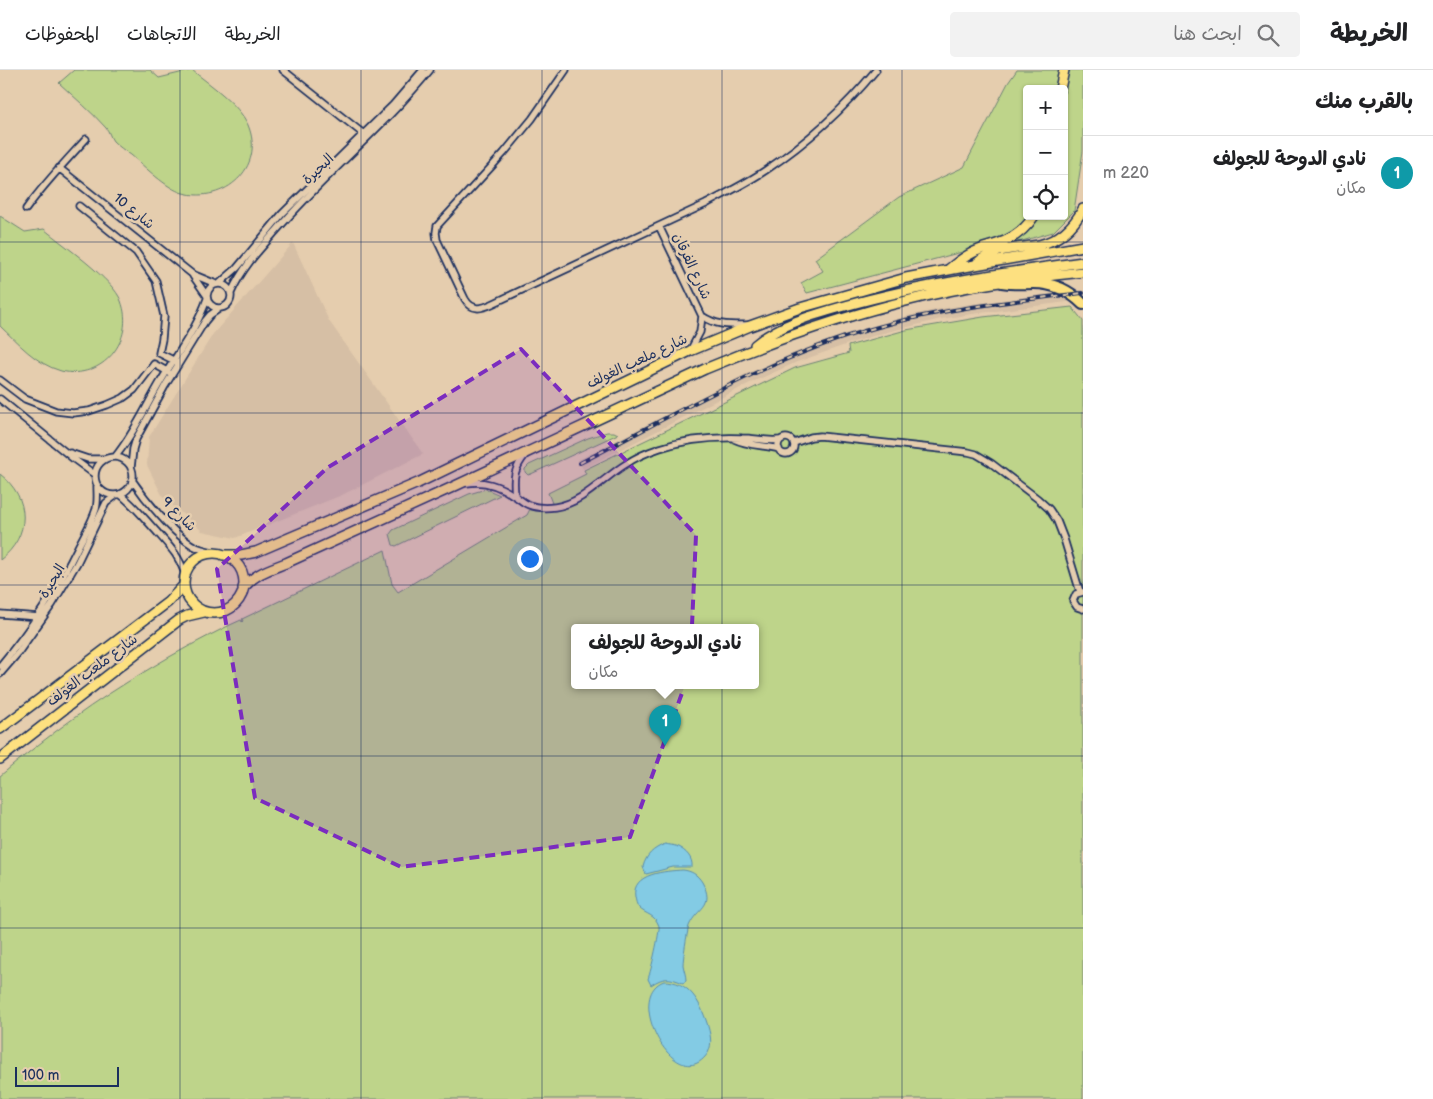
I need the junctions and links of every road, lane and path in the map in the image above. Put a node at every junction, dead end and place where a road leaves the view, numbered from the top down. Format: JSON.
{"nodes":[{"id":1,"x":283,"y":70,"type":"edge"},
{"id":2,"x":423,"y":70,"type":"edge"},
{"id":3,"x":430,"y":70,"type":"edge"},
{"id":4,"x":566,"y":70,"type":"edge"},
{"id":5,"x":876,"y":70,"type":"edge"},
{"id":6,"x":1064,"y":70,"type":"edge"},
{"id":7,"x":1061,"y":85,"type":"edge"},
{"id":8,"x":408,"y":92,"type":"junction"},
{"id":9,"x":366,"y":136,"type":"junction"},
{"id":10,"x":86,"y":139,"type":"dead end"},
{"id":11,"x":59,"y":168,"type":"junction"},
{"id":12,"x":79,"y":206,"type":"dead end"},
{"id":13,"x":26,"y":209,"type":"dead end"},
{"id":14,"x":1083,"y":209,"type":"edge"},
{"id":15,"x":1031,"y":220,"type":"edge"},
{"id":16,"x":659,"y":226,"type":"junction"},
{"id":17,"x":1083,"y":246,"type":"edge"},
{"id":18,"x":1083,"y":262,"type":"edge"},
{"id":19,"x":975,"y":265,"type":"junction"},
{"id":20,"x":947,"y":270,"type":"junction"},
{"id":21,"x":1083,"y":272,"type":"edge"},
{"id":22,"x":192,"y":274,"type":"junction"},
{"id":23,"x":1002,"y":282,"type":"junction"},
{"id":24,"x":218,"y":284,"type":"junction"},
{"id":25,"x":231,"y":292,"type":"junction"},
{"id":26,"x":207,"y":298,"type":"junction"},
{"id":27,"x":1083,"y":304,"type":"edge"},
{"id":28,"x":220,"y":308,"type":"junction"},
{"id":29,"x":702,"y":316,"type":"junction"},
{"id":30,"x":750,"y":326,"type":"junction"},
{"id":31,"x":690,"y":351,"type":"junction"},
{"id":32,"x":747,"y":352,"type":"junction"},
{"id":33,"x":159,"y":353,"type":"junction"},
{"id":34,"x":176,"y":362,"type":"junction"},
{"id":35,"x":154,"y":364,"type":"junction"},
{"id":36,"x":169,"y":373,"type":"junction"},
{"id":37,"x":0,"y":380,"type":"edge"},
{"id":38,"x":0,"y":399,"type":"edge"},
{"id":39,"x":734,"y":439,"type":"junction"},
{"id":40,"x":780,"y":440,"type":"junction"},
{"id":41,"x":794,"y":442,"type":"junction"},
{"id":42,"x":778,"y":449,"type":"junction"},
{"id":43,"x":65,"y":451,"type":"junction"},
{"id":44,"x":528,"y":452,"type":"junction"},
{"id":45,"x":115,"y":457,"type":"junction"},
{"id":46,"x":105,"y":459,"type":"junction"},
{"id":47,"x":131,"y":468,"type":"junction"},
{"id":48,"x":94,"y":474,"type":"junction"},
{"id":49,"x":132,"y":480,"type":"junction"},
{"id":50,"x":97,"y":486,"type":"junction"},
{"id":51,"x":455,"y":486,"type":"junction"},
{"id":52,"x":118,"y":495,"type":"junction"},
{"id":53,"x":144,"y":496,"type":"junction"},
{"id":54,"x":515,"y":496,"type":"junction"},
{"id":55,"x":135,"y":506,"type":"junction"},
{"id":56,"x":90,"y":530,"type":"junction"},
{"id":57,"x":220,"y":554,"type":"junction"},
{"id":58,"x":185,"y":574,"type":"junction"},
{"id":59,"x":184,"y":585,"type":"junction"},
{"id":60,"x":243,"y":588,"type":"junction"},
{"id":61,"x":1082,"y":592,"type":"edge"},
{"id":62,"x":1083,"y":609,"type":"edge"},
{"id":63,"x":204,"y":612,"type":"junction"},
{"id":64,"x":0,"y":614,"type":"edge"},
{"id":65,"x":40,"y":617,"type":"junction"},
{"id":66,"x":0,"y":666,"type":"edge"},
{"id":67,"x":0,"y":674,"type":"edge"},
{"id":68,"x":0,"y":729,"type":"edge"},
{"id":69,"x":0,"y":758,"type":"edge"}],
"edges":[{"from":1,"to":9,"type":"street"},
{"from":2,"to":8,"type":"street","name":"البحيرة"},
{"from":3,"to":8,"type":"street","name":"البحيرة"},
{"from":4,"to":16,"type":"street"},
{"from":5,"to":16,"type":"street"},
{"from":6,"to":7,"type":"main road"},
{"from":8,"to":9,"type":"street","name":"البحيرة"},
{"from":9,"to":24,"type":"street","name":"البحيرة"},
{"from":9,"to":25,"type":"street","name":"البحيرة"},
{"from":10,"to":11,"type":"street"},
{"from":11,"to":13,"type":"street"},
{"from":11,"to":22,"type":"street","name":"شارع 10"},
{"from":12,"to":33,"type":"street"},
{"from":14,"to":19,"type":"main road"},
{"from":15,"to":20,"type":"main road"},
{"from":16,"to":29,"type":"street","name":"شارع الفرقان"},
{"from":17,"to":19,"type":"main road","name":"شارع ملعب الغولف"},
{"from":18,"to":32,"type":"main road"},
{"from":19,"to":20,"type":"main road","name":"شارع ملعب الغولف"},
{"from":20,"to":30,"type":"main road","name":"شارع ملعب الغولف"},
{"from":21,"to":23,"type":"main road"},
{"from":22,"to":24,"type":"street","name":"شارع 10"},
{"from":22,"to":26,"type":"street","name":"شارع 10"},
{"from":23,"to":27,"type":"highway"},
{"from":23,"to":32,"type":"main road"},
{"from":24,"to":25,"type":"street"},
{"from":24,"to":26,"type":"street"},
{"from":25,"to":28,"type":"street"},
{"from":26,"to":28,"type":"street"},
{"from":26,"to":34,"type":"street"},
{"from":28,"to":34,"type":"street"},
{"from":29,"to":30,"type":"street","name":"شارع الفرقان"},
{"from":29,"to":31,"type":"street","name":"شارع الفرقان"},
{"from":30,"to":31,"type":"main road","name":"شارع ملعب الغولف"},
{"from":31,"to":57,"type":"main road","name":"شارع ملعب الغولف"},
{"from":32,"to":44,"type":"main road"},
{"from":33,"to":34,"type":"street"},
{"from":33,"to":35,"type":"street"},
{"from":34,"to":36,"type":"street"},
{"from":35,"to":36,"type":"street"},
{"from":35,"to":37,"type":"street"},
{"from":36,"to":45,"type":"street"},
{"from":36,"to":47,"type":"street"},
{"from":38,"to":43,"type":"street"},
{"from":39,"to":40,"type":"street"},
{"from":39,"to":42,"type":"street"},
{"from":39,"to":54,"type":"street"},
{"from":40,"to":41,"type":"street"},
{"from":40,"to":42,"type":"street"},
{"from":41,"to":42,"type":"street"},
{"from":41,"to":61,"type":"street"},
{"from":43,"to":46,"type":"street"},
{"from":43,"to":48,"type":"street"},
{"from":44,"to":51,"type":"main road"},
{"from":44,"to":54,"type":"street"},
{"from":45,"to":46,"type":"street"},
{"from":45,"to":47,"type":"street"},
{"from":46,"to":48,"type":"street"},
{"from":47,"to":49,"type":"street"},
{"from":48,"to":50,"type":"street"},
{"from":49,"to":52,"type":"street"},
{"from":49,"to":53,"type":"street","name":"شارع 9"},
{"from":50,"to":52,"type":"street"},
{"from":50,"to":56,"type":"street","name":"البحيرة"},
{"from":51,"to":54,"type":"street"},
{"from":51,"to":60,"type":"main road"},
{"from":52,"to":55,"type":"street","name":"شارع 9"},
{"from":52,"to":56,"type":"street","name":"البحيرة"},
{"from":53,"to":55,"type":"street"},
{"from":53,"to":57,"type":"street","name":"شارع 9"},
{"from":55,"to":58,"type":"street","name":"شارع 9"},
{"from":56,"to":65,"type":"street","name":"البحيرة"},
{"from":57,"to":58,"type":"main road"},
{"from":57,"to":60,"type":"main road"},
{"from":58,"to":59,"type":"main road"},
{"from":59,"to":63,"type":"main road"},
{"from":59,"to":68,"type":"main road","name":"شارع ملعب الغولف"},
{"from":60,"to":63,"type":"main road"},
{"from":61,"to":62,"type":"street"},
{"from":63,"to":69,"type":"main road","name":"شارع ملعب الغولف"},
{"from":64,"to":65,"type":"street"},
{"from":65,"to":66,"type":"street","name":"البحيرة"},
{"from":65,"to":67,"type":"street","name":"البحيرة"}]}
